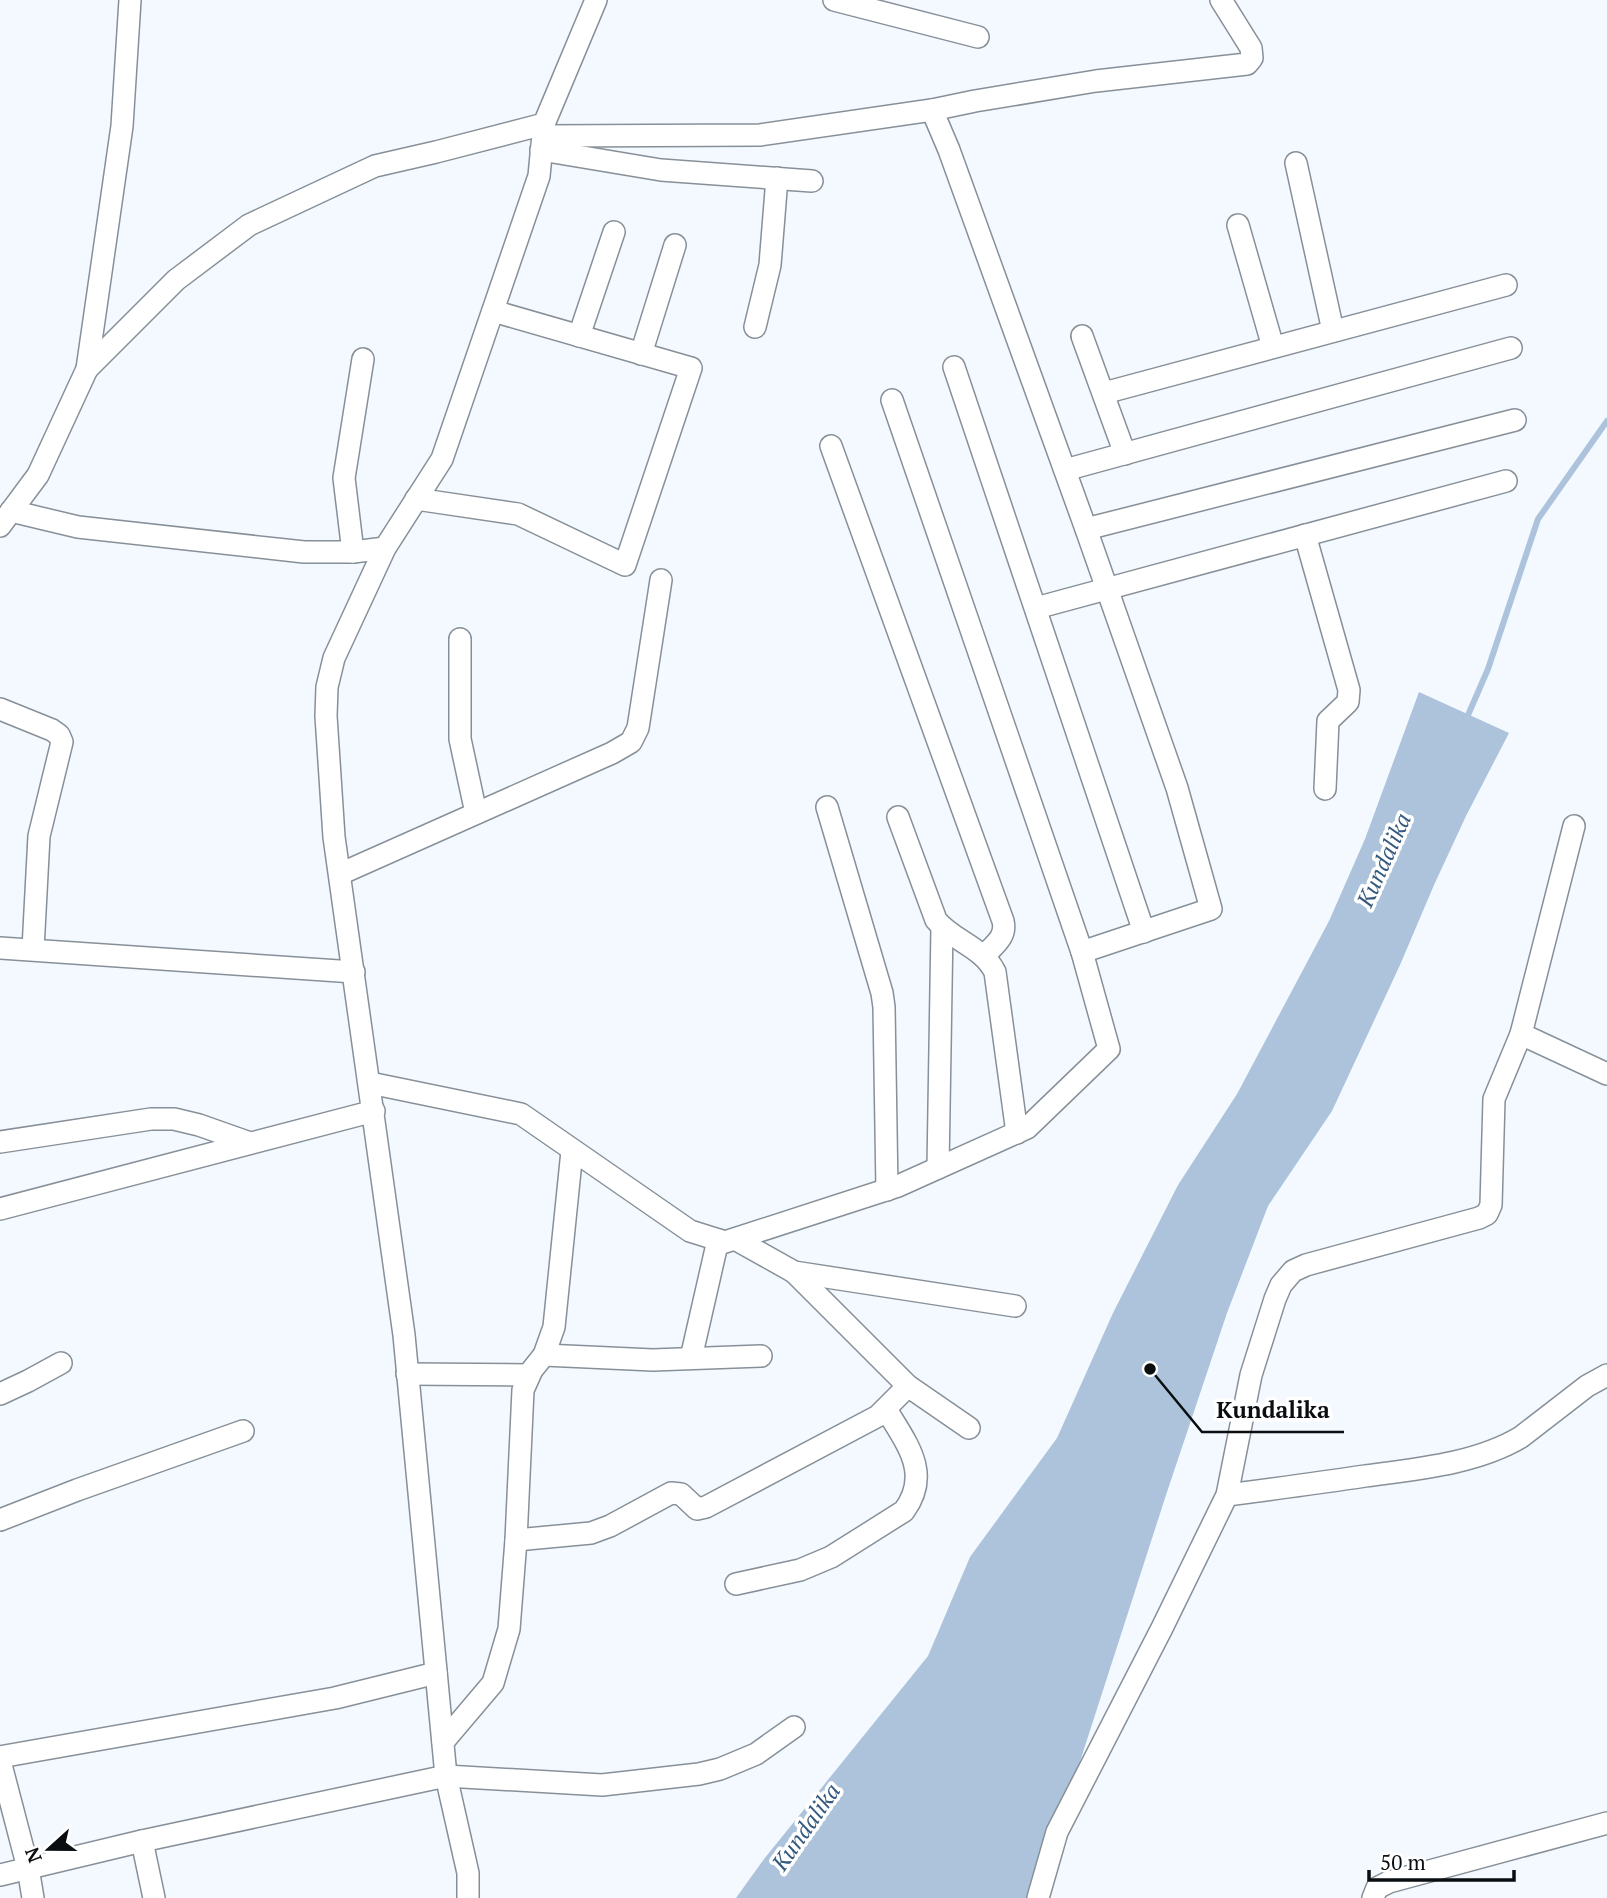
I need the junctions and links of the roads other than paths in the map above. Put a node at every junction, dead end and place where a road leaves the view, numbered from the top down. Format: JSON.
{"nodes":[{"id":1,"x":130,"y":0,"type":"edge"},
{"id":2,"x":596,"y":0,"type":"edge"},
{"id":3,"x":834,"y":0,"type":"edge"},
{"id":4,"x":1221,"y":0,"type":"edge"},
{"id":5,"x":978,"y":37,"type":"dead end"},
{"id":6,"x":932,"y":110,"type":"junction"},
{"id":7,"x":542,"y":136,"type":"junction"},
{"id":8,"x":1296,"y":163,"type":"dead end"},
{"id":9,"x":777,"y":178,"type":"junction"},
{"id":10,"x":812,"y":181,"type":"dead end"},
{"id":11,"x":1238,"y":225,"type":"dead end"},
{"id":12,"x":614,"y":232,"type":"dead end"},
{"id":13,"x":674,"y":245,"type":"dead end"},
{"id":14,"x":1506,"y":285,"type":"dead end"},
{"id":15,"x":493,"y":311,"type":"junction"},
{"id":16,"x":755,"y":327,"type":"dead end"},
{"id":17,"x":1334,"y":331,"type":"junction"},
{"id":18,"x":579,"y":336,"type":"junction"},
{"id":19,"x":1082,"y":336,"type":"dead end"},
{"id":20,"x":1273,"y":347,"type":"junction"},
{"id":21,"x":1511,"y":348,"type":"dead end"},
{"id":22,"x":641,"y":354,"type":"junction"},
{"id":23,"x":363,"y":359,"type":"dead end"},
{"id":24,"x":954,"y":367,"type":"dead end"},
{"id":25,"x":87,"y":369,"type":"junction"},
{"id":26,"x":1104,"y":393,"type":"junction"},
{"id":27,"x":892,"y":400,"type":"dead end"},
{"id":28,"x":1515,"y":420,"type":"dead end"},
{"id":29,"x":831,"y":446,"type":"dead end"},
{"id":30,"x":1125,"y":454,"type":"junction"},
{"id":31,"x":1065,"y":470,"type":"junction"},
{"id":32,"x":1506,"y":481,"type":"dead end"},
{"id":33,"x":416,"y":499,"type":"junction"},
{"id":34,"x":6,"y":519,"type":"edge"},
{"id":35,"x":1086,"y":528,"type":"junction"},
{"id":36,"x":1305,"y":535,"type":"junction"},
{"id":37,"x":385,"y":548,"type":"junction"},
{"id":38,"x":353,"y":552,"type":"junction"},
{"id":39,"x":662,"y":580,"type":"dead end"},
{"id":40,"x":1107,"y":589,"type":"junction"},
{"id":41,"x":1036,"y":608,"type":"junction"},
{"id":42,"x":460,"y":639,"type":"dead end"},
{"id":43,"x":0,"y":709,"type":"edge"},
{"id":44,"x":1325,"y":789,"type":"dead end"},
{"id":45,"x":827,"y":807,"type":"dead end"},
{"id":46,"x":476,"y":813,"type":"junction"},
{"id":47,"x":898,"y":817,"type":"dead end"},
{"id":48,"x":1574,"y":826,"type":"dead end"},
{"id":49,"x":340,"y":874,"type":"junction"},
{"id":50,"x":942,"y":927,"type":"junction"},
{"id":51,"x":1144,"y":932,"type":"junction"},
{"id":52,"x":0,"y":948,"type":"edge"},
{"id":53,"x":33,"y":949,"type":"junction"},
{"id":54,"x":1082,"y":952,"type":"junction"},
{"id":55,"x":984,"y":956,"type":"junction"},
{"id":56,"x":355,"y":981,"type":"junction"},
{"id":57,"x":1521,"y":1034,"type":"junction"},
{"id":58,"x":1607,"y":1074,"type":"edge"},
{"id":59,"x":370,"y":1083,"type":"junction"},
{"id":60,"x":374,"y":1111,"type":"junction"},
{"id":61,"x":1017,"y":1133,"type":"junction"},
{"id":62,"x":0,"y":1142,"type":"edge"},
{"id":63,"x":250,"y":1143,"type":"junction"},
{"id":64,"x":572,"y":1151,"type":"junction"},
{"id":65,"x":938,"y":1168,"type":"junction"},
{"id":66,"x":887,"y":1190,"type":"junction"},
{"id":67,"x":0,"y":1209,"type":"edge"},
{"id":68,"x":726,"y":1240,"type":"junction"},
{"id":69,"x":794,"y":1272,"type":"junction"},
{"id":70,"x":1014,"y":1306,"type":"dead end"},
{"id":71,"x":544,"y":1355,"type":"junction"},
{"id":72,"x":761,"y":1356,"type":"dead end"},
{"id":73,"x":691,"y":1358,"type":"junction"},
{"id":74,"x":61,"y":1363,"type":"dead end"},
{"id":75,"x":407,"y":1374,"type":"junction"},
{"id":76,"x":1607,"y":1374,"type":"edge"},
{"id":77,"x":529,"y":1375,"type":"junction"},
{"id":78,"x":908,"y":1385,"type":"junction"},
{"id":79,"x":0,"y":1394,"type":"edge"},
{"id":80,"x":886,"y":1409,"type":"junction"},
{"id":81,"x":969,"y":1428,"type":"dead end"},
{"id":82,"x":243,"y":1431,"type":"dead end"},
{"id":83,"x":1227,"y":1495,"type":"junction"},
{"id":84,"x":0,"y":1520,"type":"edge"},
{"id":85,"x":516,"y":1540,"type":"junction"},
{"id":86,"x":736,"y":1584,"type":"dead end"},
{"id":87,"x":436,"y":1673,"type":"junction"},
{"id":88,"x":794,"y":1727,"type":"dead end"},
{"id":89,"x":443,"y":1742,"type":"junction"},
{"id":90,"x":0,"y":1759,"type":"edge"},
{"id":91,"x":446,"y":1776,"type":"junction"},
{"id":92,"x":1607,"y":1823,"type":"edge"},
{"id":93,"x":142,"y":1841,"type":"junction"},
{"id":94,"x":28,"y":1868,"type":"junction"},
{"id":95,"x":0,"y":1875,"type":"edge"},
{"id":96,"x":33,"y":1898,"type":"edge"},
{"id":97,"x":154,"y":1898,"type":"edge"},
{"id":98,"x":468,"y":1898,"type":"edge"},
{"id":99,"x":1038,"y":1898,"type":"edge"},
{"id":100,"x":1373,"y":1898,"type":"edge"}],
"edges":[{"from":1,"to":25,"type":"street"},
{"from":2,"to":7,"type":"street"},
{"from":3,"to":5,"type":"street"},
{"from":4,"to":6,"type":"street"},
{"from":6,"to":7,"type":"street"},
{"from":6,"to":31,"type":"street"},
{"from":7,"to":9,"type":"street"},
{"from":7,"to":15,"type":"street"},
{"from":7,"to":25,"type":"street"},
{"from":8,"to":17,"type":"street"},
{"from":9,"to":10,"type":"street"},
{"from":9,"to":16,"type":"street"},
{"from":11,"to":20,"type":"street"},
{"from":12,"to":18,"type":"street"},
{"from":13,"to":22,"type":"street"},
{"from":14,"to":17,"type":"street"},
{"from":15,"to":18,"type":"street"},
{"from":15,"to":33,"type":"street"},
{"from":17,"to":20,"type":"street"},
{"from":18,"to":22,"type":"street"},
{"from":19,"to":26,"type":"street"},
{"from":20,"to":26,"type":"street"},
{"from":21,"to":30,"type":"street"},
{"from":22,"to":33,"type":"street"},
{"from":23,"to":38,"type":"street"},
{"from":24,"to":41,"type":"street"},
{"from":25,"to":34,"type":"street"},
{"from":26,"to":30,"type":"street"},
{"from":27,"to":54,"type":"street"},
{"from":28,"to":35,"type":"street"},
{"from":29,"to":55,"type":"street"},
{"from":30,"to":31,"type":"street"},
{"from":31,"to":35,"type":"street"},
{"from":32,"to":36,"type":"street"},
{"from":33,"to":37,"type":"street"},
{"from":34,"to":38,"type":"street"},
{"from":35,"to":40,"type":"street"},
{"from":36,"to":40,"type":"street"},
{"from":36,"to":44,"type":"street"},
{"from":37,"to":38,"type":"street"},
{"from":37,"to":49,"type":"street"},
{"from":39,"to":46,"type":"street"},
{"from":40,"to":41,"type":"street"},
{"from":40,"to":51,"type":"street"},
{"from":41,"to":51,"type":"street"},
{"from":42,"to":46,"type":"street"},
{"from":43,"to":53,"type":"street"},
{"from":45,"to":66,"type":"street"},
{"from":46,"to":49,"type":"street"},
{"from":47,"to":50,"type":"street"},
{"from":48,"to":57,"type":"street"},
{"from":49,"to":56,"type":"street"},
{"from":50,"to":55,"type":"street"},
{"from":50,"to":65,"type":"street"},
{"from":51,"to":54,"type":"street"},
{"from":52,"to":53,"type":"street"},
{"from":53,"to":56,"type":"street"},
{"from":54,"to":61,"type":"street"},
{"from":55,"to":61,"type":"street"},
{"from":56,"to":59,"type":"street"},
{"from":57,"to":58,"type":"street"},
{"from":57,"to":83,"type":"street"},
{"from":59,"to":60,"type":"street"},
{"from":59,"to":64,"type":"street"},
{"from":60,"to":63,"type":"street"},
{"from":60,"to":75,"type":"street"},
{"from":61,"to":65,"type":"street"},
{"from":62,"to":63,"type":"street"},
{"from":63,"to":67,"type":"street"},
{"from":64,"to":68,"type":"street"},
{"from":64,"to":71,"type":"street"},
{"from":65,"to":66,"type":"street"},
{"from":66,"to":68,"type":"street"},
{"from":68,"to":69,"type":"street"},
{"from":68,"to":73,"type":"street"},
{"from":69,"to":70,"type":"street"},
{"from":69,"to":78,"type":"street"},
{"from":71,"to":73,"type":"street"},
{"from":71,"to":77,"type":"street"},
{"from":72,"to":73,"type":"street"},
{"from":74,"to":79,"type":"street"},
{"from":75,"to":77,"type":"street"},
{"from":75,"to":87,"type":"street"},
{"from":76,"to":83,"type":"street"},
{"from":77,"to":85,"type":"street"},
{"from":78,"to":80,"type":"street"},
{"from":78,"to":81,"type":"street"},
{"from":80,"to":85,"type":"street"},
{"from":80,"to":86,"type":"street"},
{"from":82,"to":84,"type":"street"},
{"from":83,"to":99,"type":"street"},
{"from":85,"to":89,"type":"street"},
{"from":87,"to":89,"type":"street"},
{"from":87,"to":90,"type":"street"},
{"from":88,"to":91,"type":"street"},
{"from":89,"to":91,"type":"street"},
{"from":90,"to":94,"type":"street"},
{"from":91,"to":93,"type":"street"},
{"from":91,"to":98,"type":"street"},
{"from":92,"to":100,"type":"street"},
{"from":93,"to":94,"type":"street"},
{"from":93,"to":97,"type":"street"},
{"from":94,"to":95,"type":"street"},
{"from":94,"to":96,"type":"street"}]}
